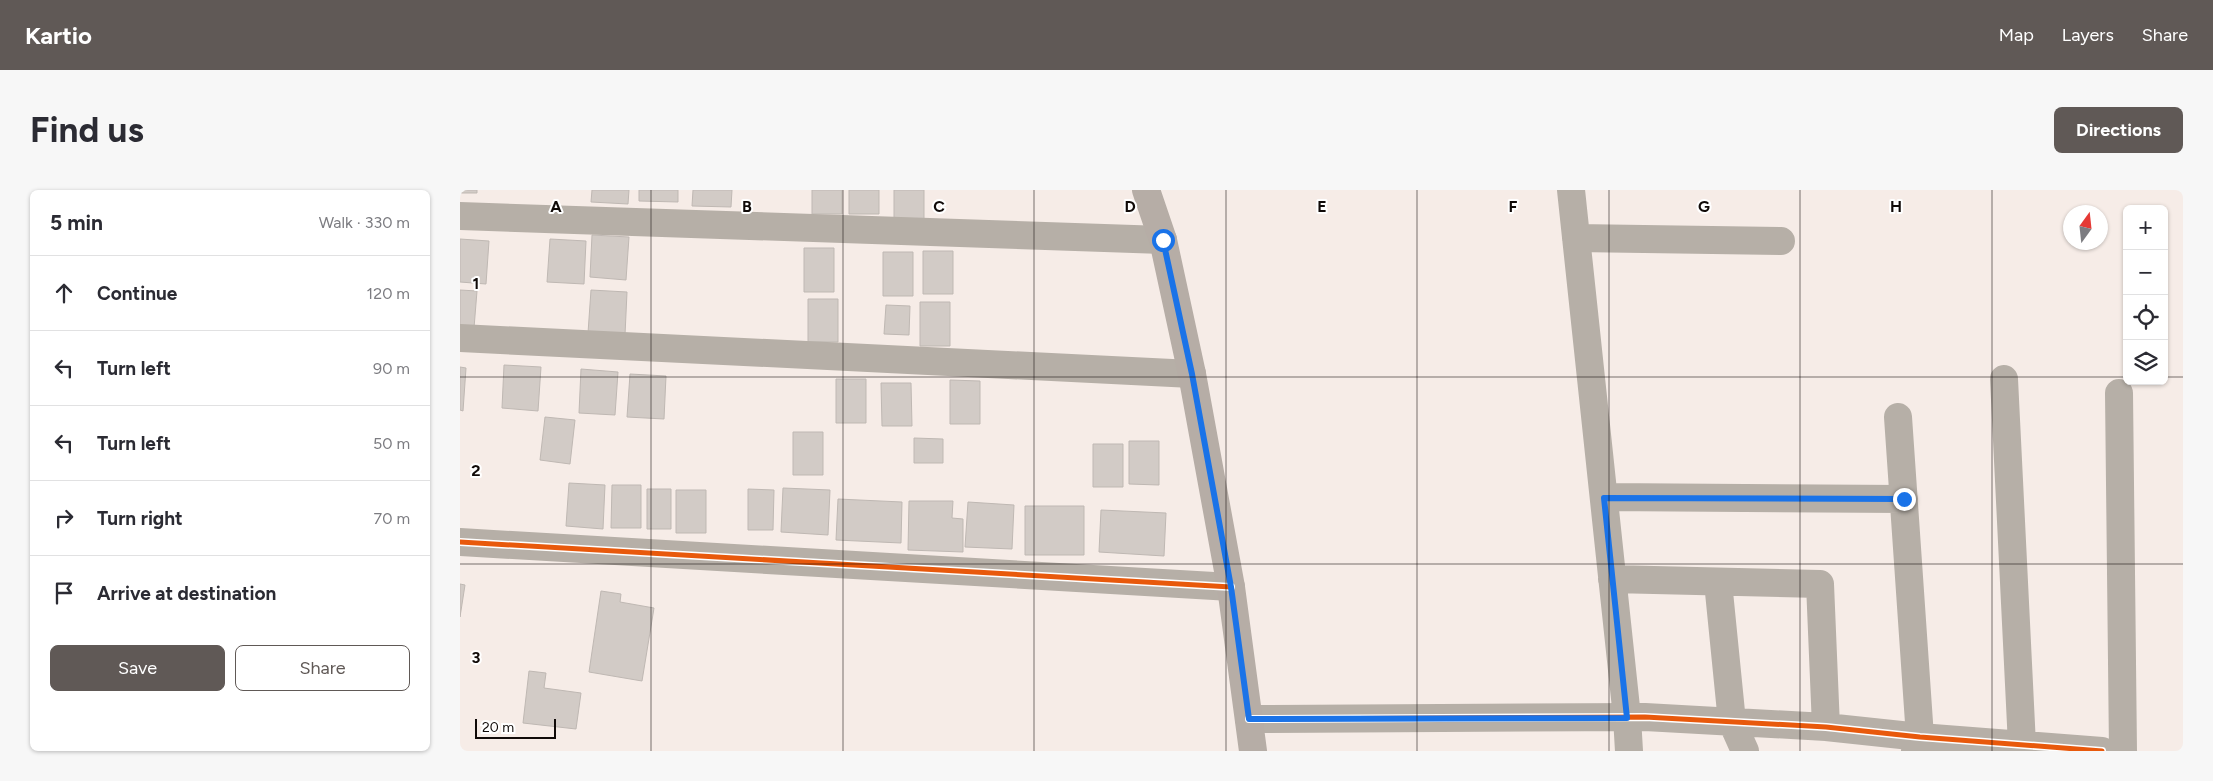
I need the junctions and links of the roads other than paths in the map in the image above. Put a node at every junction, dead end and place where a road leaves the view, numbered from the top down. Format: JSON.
{"nodes":[{"id":1,"x":1146,"y":190,"type":"edge"},
{"id":2,"x":1571,"y":190,"type":"edge"},
{"id":3,"x":460,"y":216,"type":"edge"},
{"id":4,"x":1576,"y":238,"type":"junction"},
{"id":5,"x":1163,"y":240,"type":"junction"},
{"id":6,"x":1781,"y":241,"type":"dead end"},
{"id":7,"x":460,"y":338,"type":"edge"},
{"id":8,"x":1192,"y":374,"type":"junction"},
{"id":9,"x":2004,"y":379,"type":"dead end"},
{"id":10,"x":2118,"y":393,"type":"dead end"},
{"id":11,"x":1898,"y":417,"type":"dead end"},
{"id":12,"x":1604,"y":498,"type":"junction"},
{"id":13,"x":1904,"y":499,"type":"junction"},
{"id":14,"x":460,"y":542,"type":"edge"},
{"id":15,"x":1612,"y":579,"type":"junction"},
{"id":16,"x":1718,"y":582,"type":"junction"},
{"id":17,"x":1231,"y":587,"type":"junction"},
{"id":18,"x":1627,"y":718,"type":"junction"},
{"id":19,"x":1249,"y":719,"type":"junction"},
{"id":20,"x":1732,"y":722,"type":"junction"},
{"id":21,"x":1826,"y":727,"type":"junction"},
{"id":22,"x":1918,"y":744,"type":"edge"},
{"id":23,"x":2022,"y":745,"type":"junction"},
{"id":24,"x":1253,"y":751,"type":"edge"},
{"id":25,"x":1629,"y":751,"type":"edge"},
{"id":26,"x":1745,"y":751,"type":"edge"},
{"id":27,"x":2102,"y":751,"type":"edge"},
{"id":28,"x":2123,"y":751,"type":"edge"}],
"edges":[{"from":1,"to":5,"type":"street"},
{"from":2,"to":4,"type":"street"},
{"from":3,"to":5,"type":"street"},
{"from":4,"to":6,"type":"street"},
{"from":4,"to":12,"type":"street"},
{"from":5,"to":8,"type":"street"},
{"from":7,"to":8,"type":"street"},
{"from":8,"to":17,"type":"street"},
{"from":9,"to":23,"type":"street"},
{"from":10,"to":28,"type":"street"},
{"from":11,"to":13,"type":"street"},
{"from":12,"to":13,"type":"street"},
{"from":12,"to":15,"type":"street"},
{"from":13,"to":22,"type":"street"},
{"from":14,"to":17,"type":"street"},
{"from":15,"to":16,"type":"street"},
{"from":15,"to":18,"type":"street"},
{"from":16,"to":20,"type":"street"},
{"from":16,"to":21,"type":"street"},
{"from":17,"to":19,"type":"street"},
{"from":18,"to":19,"type":"street"},
{"from":18,"to":20,"type":"street"},
{"from":18,"to":25,"type":"street"},
{"from":19,"to":24,"type":"street"},
{"from":20,"to":21,"type":"street"},
{"from":20,"to":26,"type":"street"},
{"from":21,"to":22,"type":"street"},
{"from":22,"to":23,"type":"street"},
{"from":23,"to":27,"type":"street"}]}
